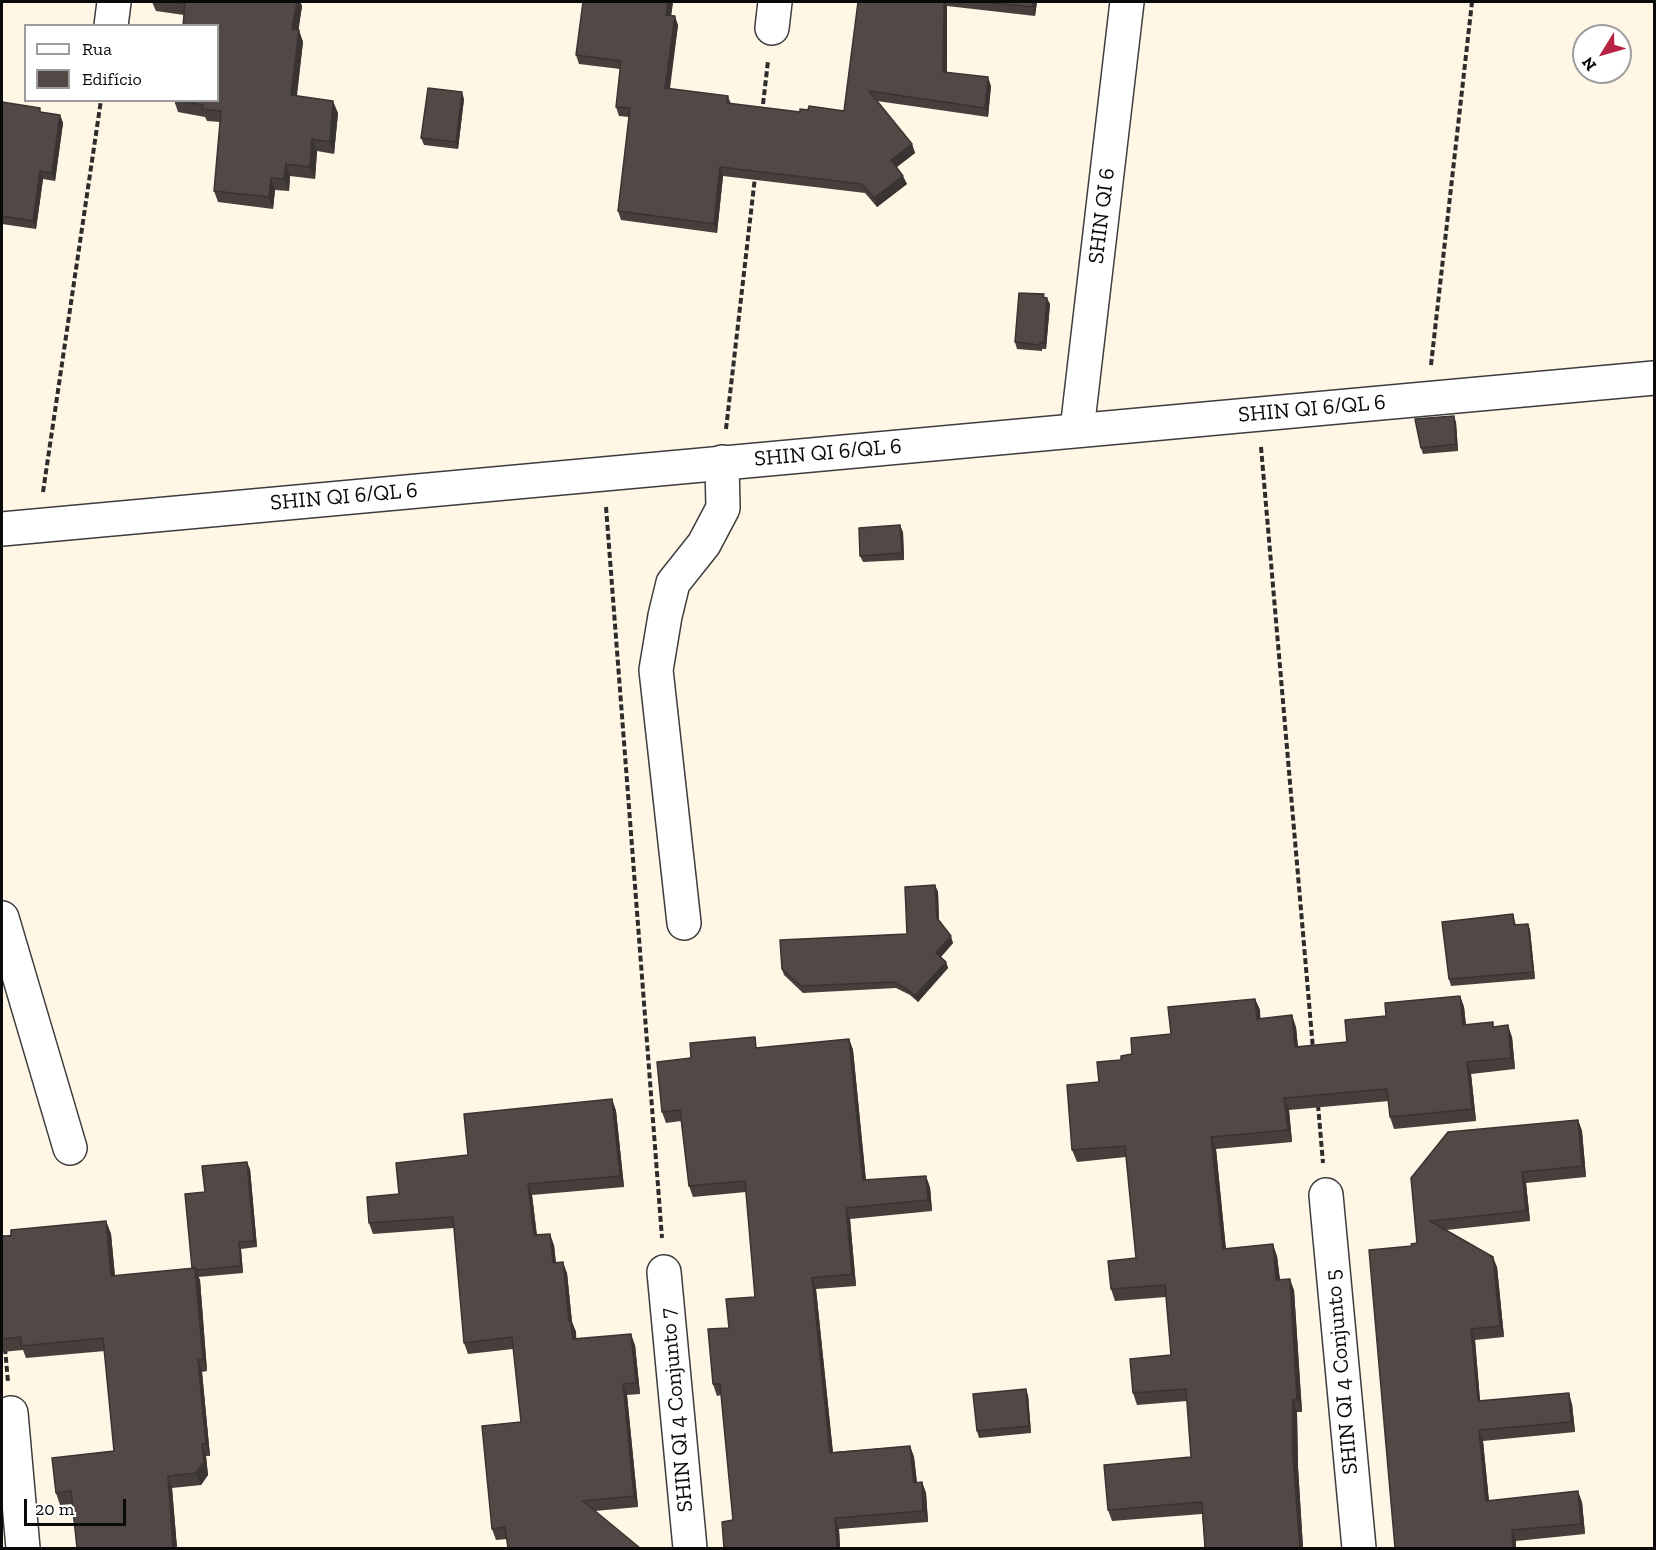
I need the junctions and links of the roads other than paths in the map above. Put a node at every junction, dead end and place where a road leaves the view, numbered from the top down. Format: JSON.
{"nodes":[{"id":1,"x":114,"y":2,"type":"edge"},
{"id":2,"x":1127,"y":2,"type":"edge"},
{"id":3,"x":111,"y":24,"type":"edge"},
{"id":4,"x":1654,"y":378,"type":"edge"},
{"id":5,"x":1077,"y":430,"type":"junction"},
{"id":6,"x":722,"y":462,"type":"junction"},
{"id":7,"x":2,"y":529,"type":"edge"},
{"id":8,"x":2,"y":918,"type":"edge"},
{"id":9,"x":684,"y":923,"type":"dead end"},
{"id":10,"x":70,"y":1148,"type":"dead end"},
{"id":11,"x":1326,"y":1195,"type":"road end"},
{"id":12,"x":664,"y":1272,"type":"road end"},
{"id":13,"x":11,"y":1413,"type":"road end"},
{"id":14,"x":23,"y":1548,"type":"edge"},
{"id":15,"x":690,"y":1548,"type":"edge"},
{"id":16,"x":1359,"y":1548,"type":"edge"}],
"edges":[{"from":1,"to":3,"type":"street"},
{"from":2,"to":5,"type":"street","name":"SHIN QI 6"},
{"from":4,"to":5,"type":"street","name":"SHIN QI 6/QL 6"},
{"from":5,"to":6,"type":"street","name":"SHIN QI 6/QL 6"},
{"from":6,"to":7,"type":"street","name":"SHIN QI 6/QL 6"},
{"from":6,"to":9,"type":"street"},
{"from":8,"to":10,"type":"street"},
{"from":11,"to":16,"type":"street","name":"SHIN QI 4 Conjunto 5"},
{"from":12,"to":15,"type":"street","name":"SHIN QI 4 Conjunto 7"},
{"from":13,"to":14,"type":"street"}]}
